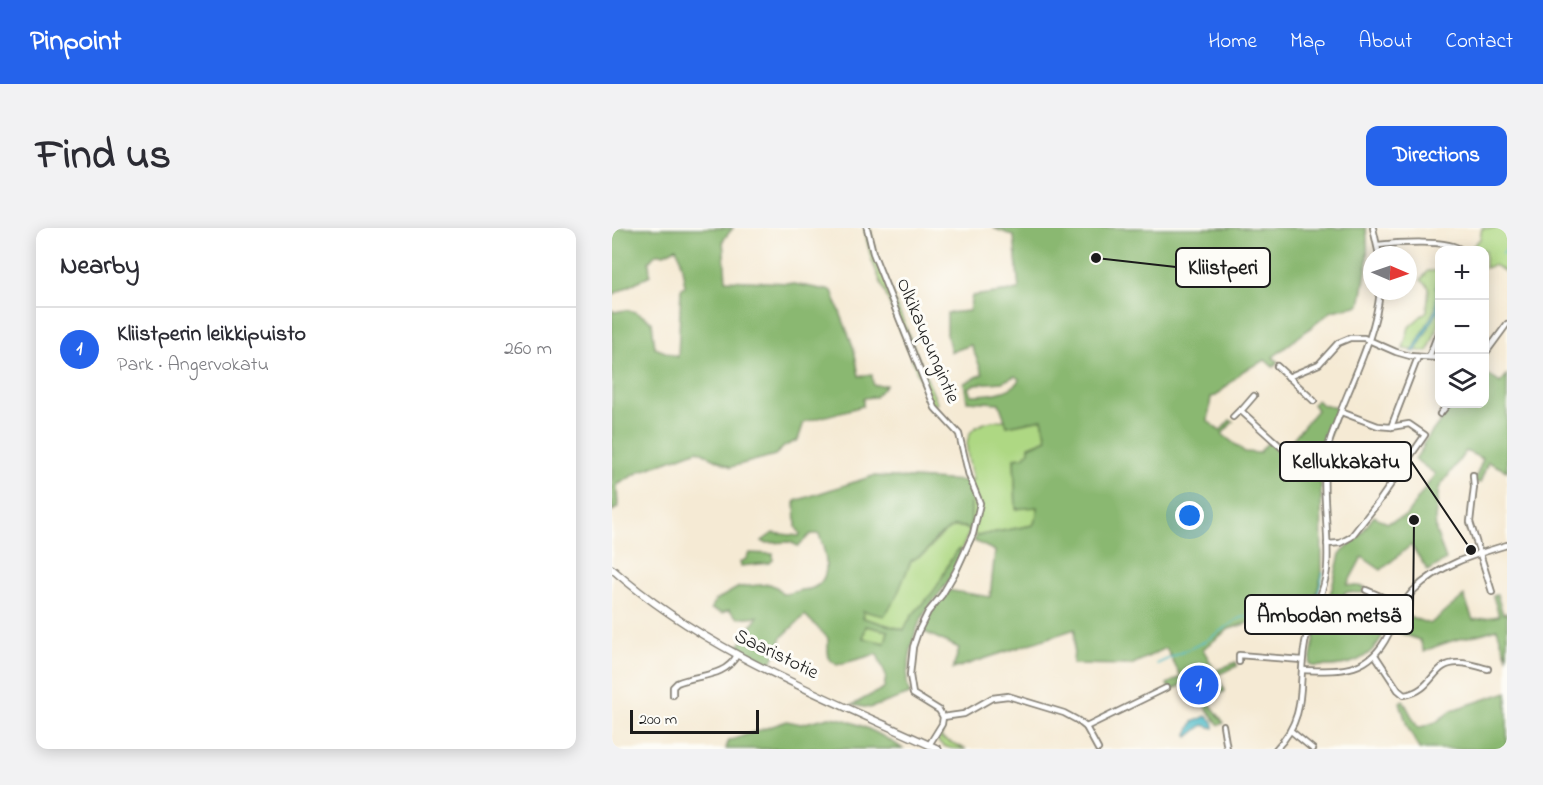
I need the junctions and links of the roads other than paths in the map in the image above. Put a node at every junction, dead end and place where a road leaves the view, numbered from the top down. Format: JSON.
{"nodes":[{"id":1,"x":867,"y":228,"type":"edge"},
{"id":2,"x":1373,"y":228,"type":"edge"},
{"id":3,"x":1378,"y":245,"type":"joint"},
{"id":4,"x":1455,"y":246,"type":"edge"},
{"id":5,"x":1379,"y":300,"type":"edge"},
{"id":6,"x":1507,"y":324,"type":"edge"},
{"id":7,"x":1368,"y":340,"type":"junction"},
{"id":8,"x":1435,"y":341,"type":"edge"},
{"id":9,"x":1489,"y":349,"type":"edge"},
{"id":10,"x":1418,"y":357,"type":"junction"},
{"id":11,"x":1429,"y":357,"type":"junction"},
{"id":12,"x":1435,"y":358,"type":"edge"},
{"id":13,"x":1277,"y":366,"type":"dead end"},
{"id":14,"x":1288,"y":377,"type":"junction"},
{"id":15,"x":1254,"y":396,"type":"dead end"},
{"id":16,"x":1314,"y":401,"type":"dead end"},
{"id":17,"x":1445,"y":408,"type":"edge"},
{"id":18,"x":1241,"y":411,"type":"junction"},
{"id":19,"x":1341,"y":412,"type":"junction"},
{"id":20,"x":1440,"y":414,"type":"dead end"},
{"id":21,"x":1233,"y":417,"type":"dead end"},
{"id":22,"x":1391,"y":427,"type":"junction"},
{"id":23,"x":1325,"y":461,"type":"junction"},
{"id":24,"x":1473,"y":475,"type":"dead end"},
{"id":25,"x":1327,"y":544,"type":"junction"},
{"id":26,"x":1507,"y":545,"type":"edge"},
{"id":27,"x":1479,"y":554,"type":"junction"},
{"id":28,"x":612,"y":569,"type":"edge"},
{"id":29,"x":1366,"y":590,"type":"dead end"},
{"id":30,"x":1492,"y":592,"type":"dead end"},
{"id":31,"x":1401,"y":605,"type":"junction"},
{"id":32,"x":737,"y":655,"type":"junction"},
{"id":33,"x":1375,"y":655,"type":"junction"},
{"id":34,"x":1302,"y":660,"type":"junction"},
{"id":35,"x":1239,"y":662,"type":"dead end"},
{"id":36,"x":1488,"y":669,"type":"dead end"},
{"id":37,"x":1302,"y":670,"type":"junction"},
{"id":38,"x":1166,"y":688,"type":"dead end"},
{"id":39,"x":673,"y":695,"type":"dead end"},
{"id":40,"x":943,"y":717,"type":"junction"},
{"id":41,"x":1223,"y":725,"type":"dead end"},
{"id":42,"x":1086,"y":727,"type":"junction"},
{"id":43,"x":1291,"y":731,"type":"junction"},
{"id":44,"x":926,"y":746,"type":"edge"},
{"id":45,"x":938,"y":749,"type":"edge"},
{"id":46,"x":1098,"y":749,"type":"edge"},
{"id":47,"x":1227,"y":749,"type":"edge"},
{"id":48,"x":1276,"y":749,"type":"edge"},
{"id":49,"x":1314,"y":749,"type":"edge"}],
"edges":[{"from":1,"to":40,"type":"street","name":"Olkikaupungintie"},
{"from":2,"to":3,"type":"street"},
{"from":3,"to":4,"type":"street"},
{"from":5,"to":7,"type":"street"},
{"from":6,"to":9,"type":"street"},
{"from":7,"to":10,"type":"street"},
{"from":7,"to":14,"type":"street"},
{"from":7,"to":19,"type":"street"},
{"from":8,"to":11,"type":"street"},
{"from":10,"to":11,"type":"street"},
{"from":10,"to":22,"type":"street"},
{"from":11,"to":12,"type":"street"},
{"from":13,"to":14,"type":"street"},
{"from":14,"to":16,"type":"street"},
{"from":15,"to":18,"type":"street"},
{"from":17,"to":20,"type":"street"},
{"from":18,"to":21,"type":"street"},
{"from":18,"to":23,"type":"street"},
{"from":19,"to":22,"type":"street"},
{"from":19,"to":23,"type":"street"},
{"from":22,"to":25,"type":"street"},
{"from":23,"to":25,"type":"street"},
{"from":24,"to":27,"type":"street"},
{"from":25,"to":34,"type":"street"},
{"from":26,"to":27,"type":"street"},
{"from":27,"to":30,"type":"street"},
{"from":27,"to":31,"type":"street"},
{"from":28,"to":32,"type":"main road","name":"Saaristotie"},
{"from":29,"to":31,"type":"street"},
{"from":31,"to":33,"type":"street"},
{"from":32,"to":39,"type":"street"},
{"from":32,"to":44,"type":"main road","name":"Saaristotie"},
{"from":33,"to":36,"type":"street"},
{"from":33,"to":37,"type":"street"},
{"from":34,"to":35,"type":"street"},
{"from":34,"to":37,"type":"street"},
{"from":37,"to":43,"type":"street"},
{"from":38,"to":42,"type":"street"},
{"from":40,"to":42,"type":"street"},
{"from":40,"to":44,"type":"street"},
{"from":41,"to":47,"type":"street"},
{"from":42,"to":46,"type":"street"},
{"from":43,"to":48,"type":"street"},
{"from":43,"to":49,"type":"street"},
{"from":44,"to":45,"type":"main road","name":"Saaristotie"}]}
